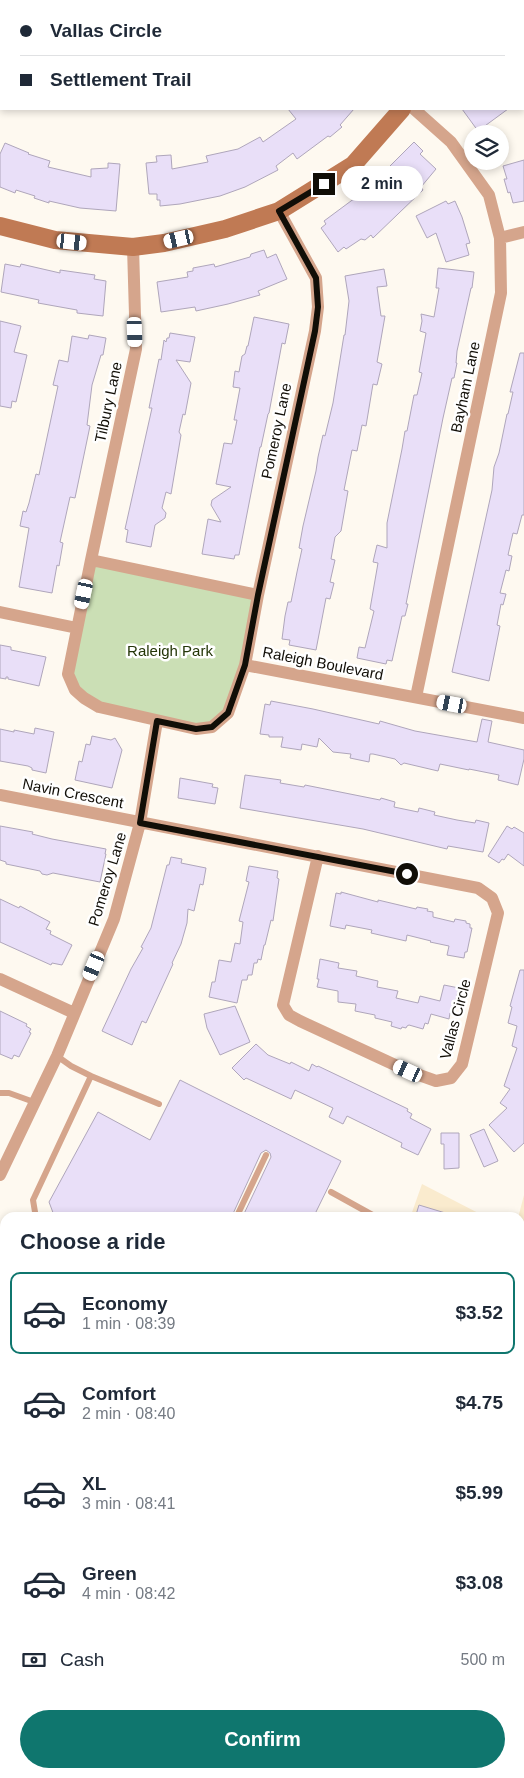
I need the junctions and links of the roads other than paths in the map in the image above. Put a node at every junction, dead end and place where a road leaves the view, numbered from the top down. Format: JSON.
{"nodes":[{"id":1,"x":401,"y":110,"type":"edge"},
{"id":2,"x":415,"y":110,"type":"edge"},
{"id":3,"x":279,"y":211,"type":"junction"},
{"id":4,"x":0,"y":226,"type":"edge"},
{"id":5,"x":524,"y":232,"type":"edge"},
{"id":6,"x":500,"y":238,"type":"junction"},
{"id":7,"x":133,"y":247,"type":"junction"},
{"id":8,"x":91,"y":560,"type":"junction"},
{"id":9,"x":258,"y":595,"type":"junction"},
{"id":10,"x":0,"y":612,"type":"edge"},
{"id":11,"x":77,"y":628,"type":"junction"},
{"id":12,"x":245,"y":665,"type":"junction"},
{"id":13,"x":416,"y":697,"type":"junction"},
{"id":14,"x":524,"y":718,"type":"edge"},
{"id":15,"x":157,"y":721,"type":"junction"},
{"id":16,"x":0,"y":795,"type":"edge"},
{"id":17,"x":140,"y":823,"type":"junction"},
{"id":18,"x":318,"y":856,"type":"junction"},
{"id":19,"x":0,"y":979,"type":"edge"},
{"id":20,"x":74,"y":1013,"type":"junction"},
{"id":21,"x":57,"y":1056,"type":"junction"},
{"id":22,"x":91,"y":1076,"type":"junction"},
{"id":23,"x":0,"y":1093,"type":"edge"},
{"id":24,"x":34,"y":1102,"type":"junction"},
{"id":25,"x":159,"y":1104,"type":"dead end"},
{"id":26,"x":266,"y":1155,"type":"dead end"},
{"id":27,"x":0,"y":1175,"type":"edge"},
{"id":28,"x":331,"y":1192,"type":"dead end"},
{"id":29,"x":35,"y":1212,"type":"edge"},
{"id":30,"x":239,"y":1212,"type":"edge"},
{"id":31,"x":367,"y":1212,"type":"edge"}],
"edges":[{"from":1,"to":3,"type":"street"},
{"from":2,"to":6,"type":"street","name":"Bayham Lane"},
{"from":3,"to":7,"type":"street"},
{"from":3,"to":9,"type":"street","name":"Pomeroy Lane"},
{"from":4,"to":7,"type":"street"},
{"from":5,"to":6,"type":"street"},
{"from":6,"to":13,"type":"street","name":"Bayham Lane"},
{"from":7,"to":8,"type":"street","name":"Tilbury Lane"},
{"from":8,"to":9,"type":"street"},
{"from":8,"to":11,"type":"street","name":"Raleigh Boulevard"},
{"from":9,"to":12,"type":"street","name":"Pomeroy Lane"},
{"from":10,"to":11,"type":"street"},
{"from":11,"to":15,"type":"street","name":"Raleigh Boulevard"},
{"from":12,"to":13,"type":"street","name":"Raleigh Boulevard"},
{"from":12,"to":15,"type":"street","name":"Raleigh Boulevard"},
{"from":13,"to":14,"type":"street","name":"Raleigh Boulevard"},
{"from":15,"to":17,"type":"street","name":"Pomeroy Lane"},
{"from":16,"to":17,"type":"street","name":"Navin Crescent"},
{"from":17,"to":18,"type":"street","name":"Vallas Circle"},
{"from":17,"to":20,"type":"street","name":"Pomeroy Lane"},
{"from":18,"to":18,"type":"street","name":"Vallas Circle"},
{"from":19,"to":20,"type":"street"},
{"from":20,"to":21,"type":"street","name":"Pomeroy Lane"},
{"from":21,"to":22,"type":"lane"},
{"from":21,"to":24,"type":"street","name":"Pomeroy Lane"},
{"from":22,"to":25,"type":"lane"},
{"from":22,"to":29,"type":"lane"},
{"from":23,"to":24,"type":"lane"},
{"from":24,"to":27,"type":"street","name":"Pomeroy Lane"},
{"from":26,"to":30,"type":"lane"},
{"from":28,"to":31,"type":"lane"}]}
